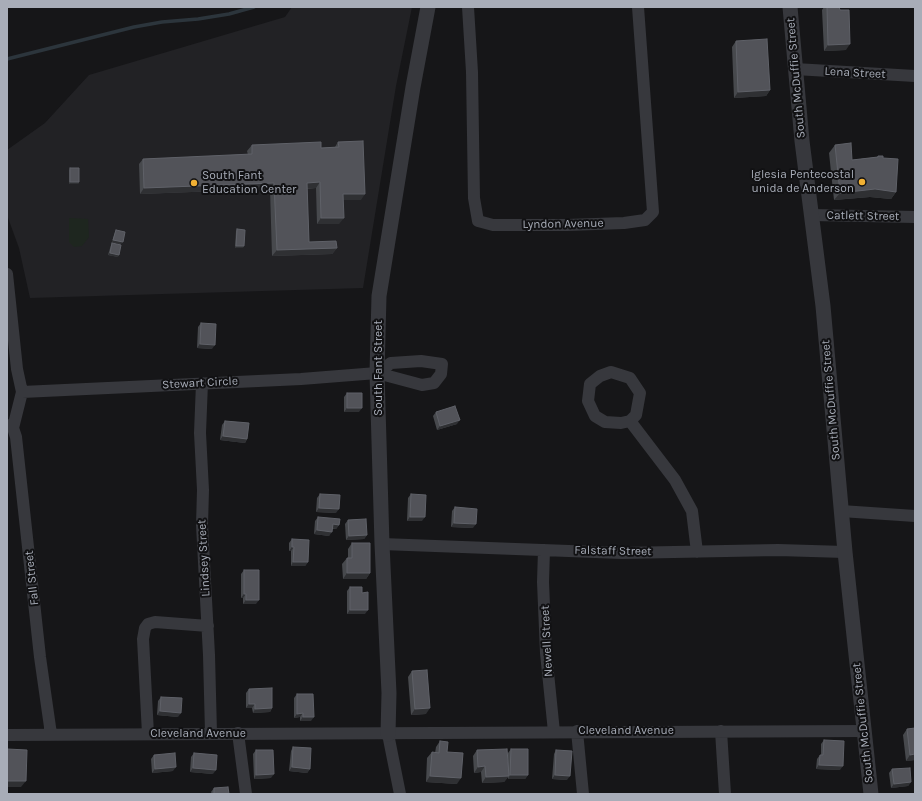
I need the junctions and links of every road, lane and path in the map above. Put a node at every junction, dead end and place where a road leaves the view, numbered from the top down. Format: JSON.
{"nodes":[{"id":1,"x":428,"y":7,"type":"edge"},
{"id":2,"x":468,"y":7,"type":"edge"},
{"id":3,"x":638,"y":7,"type":"edge"},
{"id":4,"x":790,"y":7,"type":"edge"},
{"id":5,"x":795,"y":69,"type":"junction"},
{"id":6,"x":915,"y":76,"type":"edge"},
{"id":7,"x":811,"y":215,"type":"junction"},
{"id":8,"x":915,"y":217,"type":"edge"},
{"id":9,"x":7,"y":274,"type":"edge"},
{"id":10,"x":377,"y":373,"type":"junction"},
{"id":11,"x":202,"y":383,"type":"junction"},
{"id":12,"x":22,"y":392,"type":"junction"},
{"id":13,"x":630,"y":420,"type":"junction"},
{"id":14,"x":10,"y":426,"type":"edge"},
{"id":15,"x":841,"y":511,"type":"junction"},
{"id":16,"x":915,"y":516,"type":"edge"},
{"id":17,"x":382,"y":544,"type":"junction"},
{"id":18,"x":544,"y":550,"type":"junction"},
{"id":19,"x":697,"y":552,"type":"junction"},
{"id":20,"x":845,"y":552,"type":"junction"},
{"id":21,"x":208,"y":626,"type":"junction"},
{"id":22,"x":577,"y":731,"type":"junction"},
{"id":23,"x":721,"y":731,"type":"junction"},
{"id":24,"x":864,"y":731,"type":"junction"},
{"id":25,"x":554,"y":732,"type":"junction"},
{"id":26,"x":211,"y":733,"type":"junction"},
{"id":27,"x":51,"y":734,"type":"junction"},
{"id":28,"x":148,"y":734,"type":"junction"},
{"id":29,"x":238,"y":734,"type":"junction"},
{"id":30,"x":388,"y":734,"type":"junction"},
{"id":31,"x":7,"y":735,"type":"edge"},
{"id":32,"x":246,"y":794,"type":"edge"},
{"id":33,"x":400,"y":794,"type":"edge"},
{"id":34,"x":583,"y":794,"type":"edge"},
{"id":35,"x":725,"y":794,"type":"edge"},
{"id":36,"x":871,"y":794,"type":"edge"}],
"edges":[{"from":1,"to":10,"type":"street","name":"South Fant Street"},
{"from":2,"to":3,"type":"street","name":"Lyndon Avenue"},
{"from":4,"to":5,"type":"street","name":"South McDuffie Street"},
{"from":5,"to":6,"type":"street","name":"Lena Street"},
{"from":5,"to":7,"type":"street","name":"South McDuffie Street"},
{"from":7,"to":8,"type":"street","name":"Catlett Street"},
{"from":7,"to":15,"type":"street","name":"South McDuffie Street"},
{"from":9,"to":12,"type":"street"},
{"from":10,"to":11,"type":"street","name":"Stewart Circle"},
{"from":10,"to":17,"type":"street","name":"South Fant Street"},
{"from":11,"to":12,"type":"street","name":"Stewart Circle"},
{"from":11,"to":21,"type":"street","name":"Lindsey Street"},
{"from":12,"to":14,"type":"street","name":"Fall Street"},
{"from":13,"to":13,"type":"street"},
{"from":13,"to":19,"type":"street"},
{"from":14,"to":27,"type":"street","name":"Fall Street"},
{"from":15,"to":16,"type":"street"},
{"from":15,"to":20,"type":"street","name":"South McDuffie Street"},
{"from":17,"to":18,"type":"street","name":"Falstaff Street"},
{"from":17,"to":30,"type":"street","name":"South Fant Street"},
{"from":18,"to":19,"type":"street","name":"Falstaff Street"},
{"from":18,"to":25,"type":"street","name":"Newell Street"},
{"from":19,"to":20,"type":"street","name":"Falstaff Street"},
{"from":20,"to":24,"type":"street","name":"South McDuffie Street"},
{"from":21,"to":26,"type":"street","name":"Lindsey Street"},
{"from":21,"to":28,"type":"street"},
{"from":22,"to":23,"type":"street","name":"Cleveland Avenue"},
{"from":22,"to":25,"type":"street","name":"Cleveland Avenue"},
{"from":22,"to":34,"type":"street"},
{"from":23,"to":24,"type":"street","name":"Cleveland Avenue"},
{"from":23,"to":35,"type":"street"},
{"from":24,"to":36,"type":"street","name":"South McDuffie Street"},
{"from":25,"to":30,"type":"street","name":"Cleveland Avenue"},
{"from":26,"to":28,"type":"street","name":"Cleveland Avenue"},
{"from":26,"to":29,"type":"street","name":"Cleveland Avenue"},
{"from":27,"to":28,"type":"street","name":"Cleveland Avenue"},
{"from":27,"to":31,"type":"street","name":"Cleveland Avenue"},
{"from":29,"to":30,"type":"street","name":"Cleveland Avenue"},
{"from":29,"to":32,"type":"street"},
{"from":30,"to":33,"type":"street"}]}
